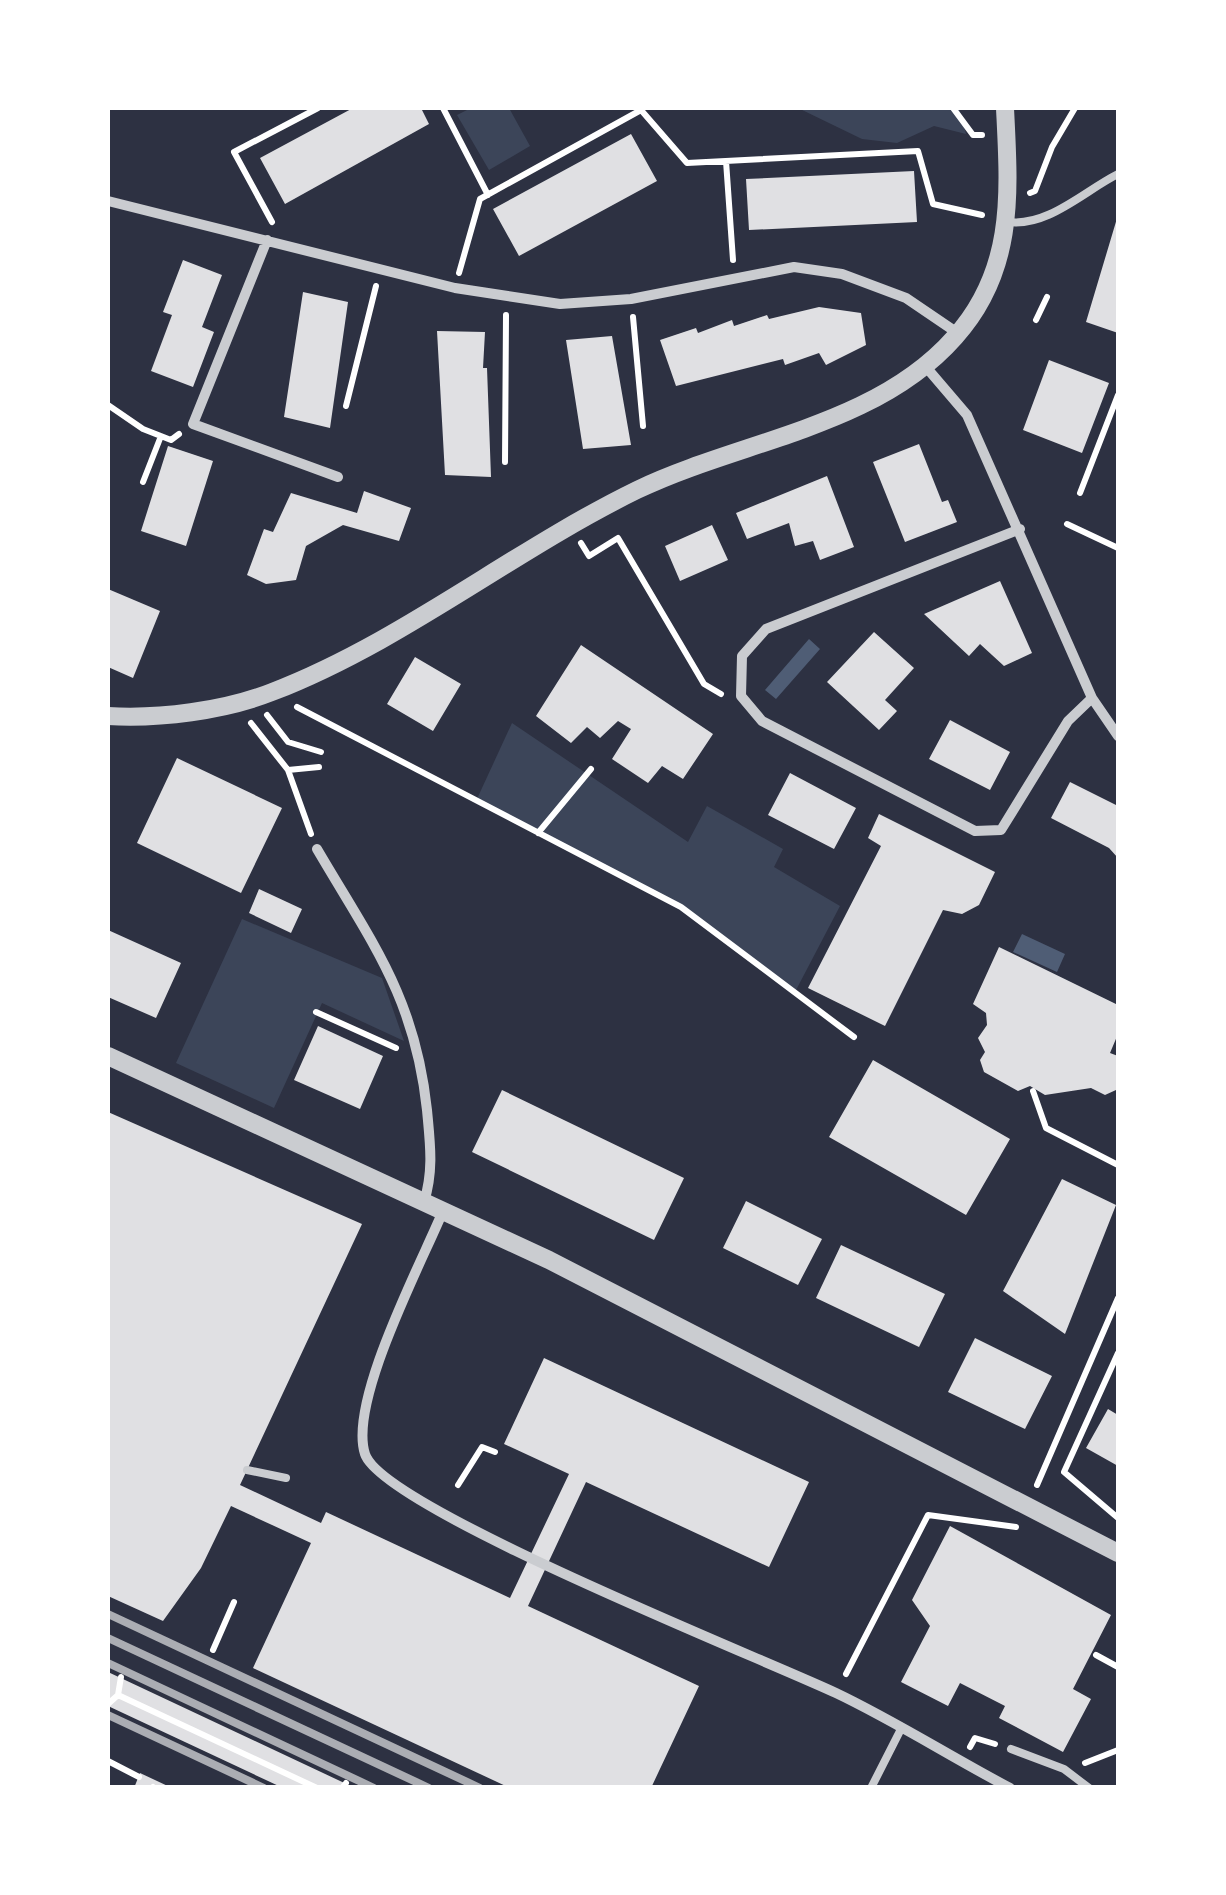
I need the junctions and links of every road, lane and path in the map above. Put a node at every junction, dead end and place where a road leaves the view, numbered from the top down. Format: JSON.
{"nodes":[{"id":1,"x":318,"y":108,"type":"edge"},
{"id":2,"x":443,"y":108,"type":"edge"},
{"id":3,"x":954,"y":108,"type":"edge"},
{"id":4,"x":1005,"y":108,"type":"edge"},
{"id":5,"x":1075,"y":108,"type":"edge"},
{"id":6,"x":984,"y":135,"type":"dead end"},
{"id":7,"x":726,"y":162,"type":"junction"},
{"id":8,"x":1118,"y":174,"type":"edge"},
{"id":9,"x":1028,"y":193,"type":"dead end"},
{"id":10,"x":488,"y":194,"type":"junction"},
{"id":11,"x":108,"y":201,"type":"edge"},
{"id":12,"x":986,"y":216,"type":"dead end"},
{"id":13,"x":1008,"y":222,"type":"junction"},
{"id":14,"x":272,"y":241,"type":"junction"},
{"id":15,"x":380,"y":271,"type":"junction"},
{"id":16,"x":734,"y":277,"type":"junction"},
{"id":17,"x":455,"y":288,"type":"junction"},
{"id":18,"x":1046,"y":297,"type":"dead end"},
{"id":19,"x":507,"y":298,"type":"junction"},
{"id":20,"x":631,"y":298,"type":"junction"},
{"id":21,"x":1036,"y":320,"type":"dead end"},
{"id":22,"x":959,"y":334,"type":"junction"},
{"id":23,"x":926,"y":367,"type":"junction"},
{"id":24,"x":1118,"y":395,"type":"edge"},
{"id":25,"x":108,"y":405,"type":"edge"},
{"id":26,"x":346,"y":406,"type":"dead end"},
{"id":27,"x":194,"y":424,"type":"junction"},
{"id":28,"x":643,"y":426,"type":"dead end"},
{"id":29,"x":161,"y":436,"type":"junction"},
{"id":30,"x":505,"y":462,"type":"dead end"},
{"id":31,"x":338,"y":477,"type":"dead end"},
{"id":32,"x":143,"y":482,"type":"dead end"},
{"id":33,"x":1080,"y":493,"type":"dead end"},
{"id":34,"x":1066,"y":524,"type":"dead end"},
{"id":35,"x":1020,"y":528,"type":"junction"},
{"id":36,"x":1118,"y":548,"type":"edge"},
{"id":37,"x":588,"y":556,"type":"dead end"},
{"id":38,"x":270,"y":693,"type":"junction"},
{"id":39,"x":741,"y":696,"type":"junction"},
{"id":40,"x":1092,"y":698,"type":"junction"},
{"id":41,"x":267,"y":715,"type":"dead end"},
{"id":42,"x":108,"y":716,"type":"edge"},
{"id":43,"x":248,"y":720,"type":"dead end"},
{"id":44,"x":1118,"y":736,"type":"edge"},
{"id":45,"x":321,"y":752,"type":"dead end"},
{"id":46,"x":320,"y":767,"type":"dead end"},
{"id":47,"x":591,"y":769,"type":"dead end"},
{"id":48,"x":288,"y":770,"type":"junction"},
{"id":49,"x":538,"y":833,"type":"junction"},
{"id":50,"x":317,"y":849,"type":"joint"},
{"id":51,"x":316,"y":1012,"type":"dead end"},
{"id":52,"x":854,"y":1036,"type":"dead end"},
{"id":53,"x":108,"y":1056,"type":"edge"},
{"id":54,"x":420,"y":1058,"type":"junction"},
{"id":55,"x":1034,"y":1091,"type":"dead end"},
{"id":56,"x":1118,"y":1165,"type":"edge"},
{"id":57,"x":424,"y":1202,"type":"junction"},
{"id":58,"x":442,"y":1210,"type":"junction"},
{"id":59,"x":1118,"y":1298,"type":"edge"},
{"id":60,"x":1118,"y":1353,"type":"edge"},
{"id":61,"x":495,"y":1452,"type":"dead end"},
{"id":62,"x":247,"y":1470,"type":"dead end"},
{"id":63,"x":286,"y":1478,"type":"dead end"},
{"id":64,"x":458,"y":1485,"type":"dead end"},
{"id":65,"x":1035,"y":1488,"type":"dead end"},
{"id":66,"x":1118,"y":1518,"type":"edge"},
{"id":67,"x":1018,"y":1522,"type":"dead end"},
{"id":68,"x":1118,"y":1553,"type":"edge"},
{"id":69,"x":234,"y":1602,"type":"dead end"},
{"id":70,"x":213,"y":1650,"type":"dead end"},
{"id":71,"x":1096,"y":1654,"type":"dead end"},
{"id":72,"x":1118,"y":1667,"type":"edge"},
{"id":73,"x":846,"y":1674,"type":"dead end"},
{"id":74,"x":122,"y":1678,"type":"dead end"},
{"id":75,"x":118,"y":1695,"type":"junction"},
{"id":76,"x":108,"y":1704,"type":"edge"},
{"id":77,"x":901,"y":1729,"type":"junction"},
{"id":78,"x":986,"y":1741,"type":"dead end"},
{"id":79,"x":969,"y":1748,"type":"dead end"},
{"id":80,"x":1011,"y":1749,"type":"dead end"},
{"id":81,"x":108,"y":1761,"type":"edge"},
{"id":82,"x":138,"y":1777,"type":"dead end"},
{"id":83,"x":318,"y":1788,"type":"edge"},
{"id":84,"x":871,"y":1788,"type":"edge"},
{"id":85,"x":1010,"y":1788,"type":"edge"},
{"id":86,"x":1089,"y":1788,"type":"edge"}],
"edges":[{"from":1,"to":14,"type":"path"},
{"from":2,"to":10,"type":"path"},
{"from":3,"to":6,"type":"path"},
{"from":4,"to":13,"type":"street"},
{"from":5,"to":9,"type":"path"},
{"from":7,"to":10,"type":"path"},
{"from":7,"to":12,"type":"path"},
{"from":7,"to":16,"type":"path"},
{"from":8,"to":13,"type":"lane"},
{"from":10,"to":17,"type":"path"},
{"from":11,"to":14,"type":"street"},
{"from":13,"to":22,"type":"street"},
{"from":14,"to":15,"type":"street"},
{"from":14,"to":27,"type":"street"},
{"from":15,"to":17,"type":"street"},
{"from":15,"to":26,"type":"path"},
{"from":16,"to":20,"type":"street"},
{"from":16,"to":22,"type":"street"},
{"from":17,"to":19,"type":"street"},
{"from":18,"to":21,"type":"path"},
{"from":19,"to":20,"type":"street"},
{"from":19,"to":30,"type":"path"},
{"from":20,"to":28,"type":"path"},
{"from":22,"to":23,"type":"street"},
{"from":23,"to":35,"type":"street"},
{"from":23,"to":38,"type":"street"},
{"from":24,"to":33,"type":"path"},
{"from":25,"to":29,"type":"path"},
{"from":27,"to":29,"type":"path"},
{"from":27,"to":31,"type":"street"},
{"from":29,"to":32,"type":"path"},
{"from":34,"to":36,"type":"path"},
{"from":35,"to":39,"type":"street"},
{"from":35,"to":40,"type":"street"},
{"from":37,"to":39,"type":"path"},
{"from":38,"to":42,"type":"street"},
{"from":38,"to":49,"type":"path"},
{"from":39,"to":40,"type":"street"},
{"from":40,"to":44,"type":"street"},
{"from":41,"to":45,"type":"path"},
{"from":43,"to":48,"type":"path"},
{"from":46,"to":48,"type":"path"},
{"from":47,"to":49,"type":"path"},
{"from":48,"to":50,"type":"path"},
{"from":49,"to":52,"type":"path"},
{"from":50,"to":54,"type":"street"},
{"from":51,"to":54,"type":"path"},
{"from":53,"to":57,"type":"street"},
{"from":54,"to":57,"type":"street"},
{"from":55,"to":56,"type":"path"},
{"from":57,"to":58,"type":"street"},
{"from":58,"to":68,"type":"street"},
{"from":58,"to":77,"type":"street"},
{"from":59,"to":65,"type":"path"},
{"from":60,"to":66,"type":"path"},
{"from":61,"to":64,"type":"path"},
{"from":62,"to":63,"type":"lane"},
{"from":67,"to":73,"type":"path"},
{"from":69,"to":70,"type":"path"},
{"from":71,"to":72,"type":"path"},
{"from":74,"to":75,"type":"path"},
{"from":75,"to":76,"type":"path"},
{"from":75,"to":83,"type":"path"},
{"from":77,"to":84,"type":"lane"},
{"from":77,"to":85,"type":"street"},
{"from":78,"to":79,"type":"path"},
{"from":80,"to":86,"type":"lane"},
{"from":81,"to":82,"type":"path"}]}
